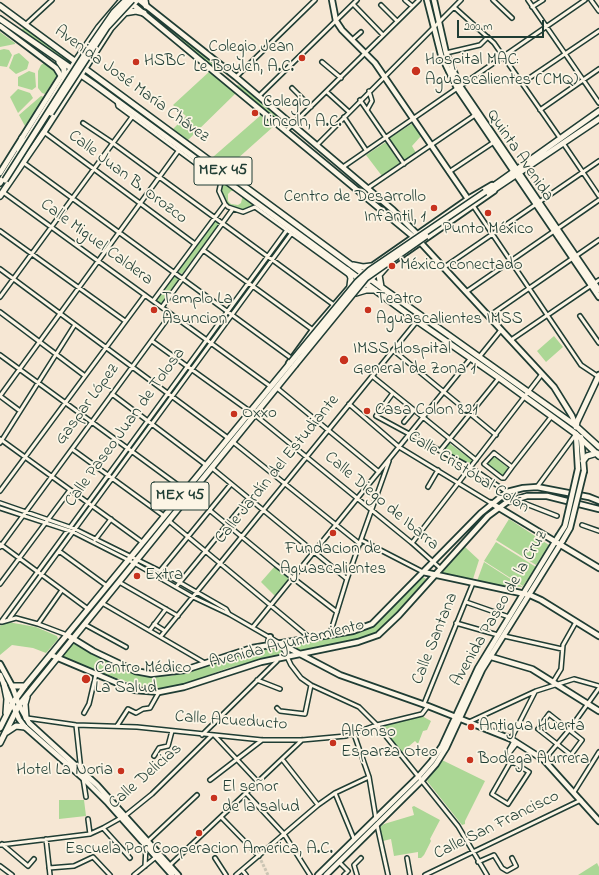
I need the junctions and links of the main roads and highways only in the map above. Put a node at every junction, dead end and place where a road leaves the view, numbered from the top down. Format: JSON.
{"nodes":[{"id":1,"x":115,"y":0,"type":"edge"},
{"id":2,"x":122,"y":0,"type":"edge"},
{"id":3,"x":127,"y":0,"type":"edge"},
{"id":4,"x":138,"y":0,"type":"edge"},
{"id":5,"x":332,"y":0,"type":"edge"},
{"id":6,"x":427,"y":0,"type":"edge"},
{"id":7,"x":434,"y":0,"type":"edge"},
{"id":8,"x":132,"y":2,"type":"edge"},
{"id":9,"x":146,"y":3,"type":"edge"},
{"id":10,"x":0,"y":6,"type":"edge"},
{"id":11,"x":112,"y":10,"type":"junction"},
{"id":12,"x":123,"y":13,"type":"junction"},
{"id":13,"x":144,"y":13,"type":"junction"},
{"id":14,"x":108,"y":16,"type":"junction"},
{"id":15,"x":0,"y":19,"type":"edge"},
{"id":16,"x":116,"y":22,"type":"junction"},
{"id":17,"x":25,"y":25,"type":"junction"},
{"id":18,"x":0,"y":26,"type":"edge"},
{"id":19,"x":8,"y":27,"type":"junction"},
{"id":20,"x":84,"y":50,"type":"junction"},
{"id":21,"x":63,"y":53,"type":"junction"},
{"id":22,"x":56,"y":58,"type":"junction"},
{"id":23,"x":90,"y":61,"type":"junction"},
{"id":24,"x":75,"y":62,"type":"junction"},
{"id":25,"x":71,"y":68,"type":"junction"},
{"id":26,"x":211,"y":68,"type":"junction"},
{"id":27,"x":85,"y":69,"type":"junction"},
{"id":28,"x":92,"y":74,"type":"junction"},
{"id":29,"x":81,"y":75,"type":"junction"},
{"id":30,"x":236,"y":77,"type":"junction"},
{"id":31,"x":61,"y":80,"type":"junction"},
{"id":32,"x":89,"y":81,"type":"junction"},
{"id":33,"x":75,"y":83,"type":"junction"},
{"id":34,"x":233,"y":86,"type":"junction"},
{"id":35,"x":458,"y":87,"type":"junction"},
{"id":36,"x":257,"y":95,"type":"junction"},
{"id":37,"x":52,"y":98,"type":"junction"},
{"id":38,"x":59,"y":109,"type":"junction"},
{"id":39,"x":599,"y":112,"type":"edge"},
{"id":40,"x":477,"y":114,"type":"junction"},
{"id":41,"x":599,"y":119,"type":"edge"},
{"id":42,"x":34,"y":127,"type":"junction"},
{"id":43,"x":26,"y":131,"type":"junction"},
{"id":44,"x":22,"y":138,"type":"junction"},
{"id":45,"x":18,"y":153,"type":"junction"},
{"id":46,"x":517,"y":172,"type":"junction"},
{"id":47,"x":0,"y":173,"type":"edge"},
{"id":48,"x":4,"y":182,"type":"edge"},
{"id":49,"x":0,"y":186,"type":"edge"},
{"id":50,"x":495,"y":187,"type":"junction"},
{"id":51,"x":370,"y":189,"type":"junction"},
{"id":52,"x":1,"y":194,"type":"edge"},
{"id":53,"x":365,"y":198,"type":"junction"},
{"id":54,"x":468,"y":199,"type":"junction"},
{"id":55,"x":417,"y":234,"type":"junction"},
{"id":56,"x":412,"y":238,"type":"junction"},
{"id":57,"x":421,"y":243,"type":"junction"},
{"id":58,"x":349,"y":266,"type":"junction"},
{"id":59,"x":371,"y":266,"type":"junction"},
{"id":60,"x":386,"y":267,"type":"junction"},
{"id":61,"x":362,"y":273,"type":"junction"},
{"id":62,"x":358,"y":277,"type":"junction"},
{"id":63,"x":368,"y":281,"type":"junction"},
{"id":64,"x":595,"y":283,"type":"edge"},
{"id":65,"x":350,"y":286,"type":"junction"},
{"id":66,"x":381,"y":288,"type":"junction"},
{"id":67,"x":375,"y":290,"type":"junction"},
{"id":68,"x":599,"y":290,"type":"edge"},
{"id":69,"x":356,"y":293,"type":"junction"},
{"id":70,"x":599,"y":297,"type":"edge"},
{"id":71,"x":417,"y":321,"type":"junction"},
{"id":72,"x":436,"y":326,"type":"junction"},
{"id":73,"x":292,"y":363,"type":"junction"},
{"id":74,"x":599,"y":376,"type":"edge"},
{"id":75,"x":578,"y":428,"type":"junction"},
{"id":76,"x":576,"y":434,"type":"junction"},
{"id":77,"x":581,"y":438,"type":"junction"},
{"id":78,"x":599,"y":447,"type":"edge"},
{"id":79,"x":598,"y":453,"type":"edge"},
{"id":80,"x":583,"y":461,"type":"junction"},
{"id":81,"x":599,"y":501,"type":"edge"},
{"id":82,"x":491,"y":503,"type":"junction"},
{"id":83,"x":498,"y":507,"type":"junction"},
{"id":84,"x":599,"y":509,"type":"edge"},
{"id":85,"x":555,"y":542,"type":"junction"},
{"id":86,"x":560,"y":545,"type":"junction"},
{"id":87,"x":599,"y":568,"type":"edge"},
{"id":88,"x":423,"y":572,"type":"junction"},
{"id":89,"x":434,"y":575,"type":"junction"},
{"id":90,"x":524,"y":594,"type":"junction"},
{"id":91,"x":530,"y":595,"type":"junction"},
{"id":92,"x":67,"y":635,"type":"junction"},
{"id":93,"x":599,"y":636,"type":"edge"},
{"id":94,"x":270,"y":637,"type":"road end"},
{"id":95,"x":72,"y":639,"type":"junction"},
{"id":96,"x":281,"y":644,"type":"junction"},
{"id":97,"x":268,"y":645,"type":"junction"},
{"id":98,"x":303,"y":654,"type":"junction"},
{"id":99,"x":50,"y":655,"type":"junction"},
{"id":100,"x":488,"y":656,"type":"junction"},
{"id":101,"x":57,"y":658,"type":"junction"},
{"id":102,"x":0,"y":664,"type":"edge"},
{"id":103,"x":0,"y":675,"type":"edge"},
{"id":104,"x":4,"y":684,"type":"junction"},
{"id":105,"x":12,"y":686,"type":"junction"},
{"id":106,"x":25,"y":686,"type":"junction"},
{"id":107,"x":28,"y":694,"type":"junction"},
{"id":108,"x":16,"y":698,"type":"junction"},
{"id":109,"x":12,"y":704,"type":"junction"},
{"id":110,"x":19,"y":705,"type":"junction"},
{"id":111,"x":15,"y":711,"type":"junction"},
{"id":112,"x":599,"y":711,"type":"edge"},
{"id":113,"x":5,"y":717,"type":"junction"},
{"id":114,"x":457,"y":717,"type":"junction"},
{"id":115,"x":26,"y":718,"type":"junction"},
{"id":116,"x":25,"y":727,"type":"junction"},
{"id":117,"x":0,"y":728,"type":"edge"},
{"id":118,"x":4,"y":735,"type":"junction"},
{"id":119,"x":0,"y":743,"type":"edge"},
{"id":120,"x":421,"y":778,"type":"junction"},
{"id":121,"x":124,"y":817,"type":"junction"},
{"id":122,"x":599,"y":821,"type":"edge"},
{"id":123,"x":147,"y":844,"type":"junction"},
{"id":124,"x":172,"y":875,"type":"edge"},
{"id":125,"x":178,"y":875,"type":"edge"},
{"id":126,"x":318,"y":875,"type":"edge"},
{"id":127,"x":326,"y":875,"type":"edge"}],
"edges":[{"from":1,"to":11,"type":"main road"},
{"from":2,"to":11,"type":"main road"},
{"from":3,"to":8,"type":"main road"},
{"from":3,"to":48,"type":"main road","bridge":true},
{"from":4,"to":8,"type":"main road"},
{"from":4,"to":9,"type":"main road"},
{"from":5,"to":54,"type":"main road"},
{"from":6,"to":35,"type":"main road","name":"Quinta Avenida"},
{"from":7,"to":35,"type":"main road","name":"Quinta Avenida"},
{"from":8,"to":12,"type":"main road"},
{"from":8,"to":13,"type":"main road"},
{"from":8,"to":48,"type":"main road","bridge":true},
{"from":9,"to":30,"type":"main road"},
{"from":10,"to":17,"type":"main road","name":"Avenida José María Chávez","number":"MEX 45"},
{"from":11,"to":14,"type":"main road"},
{"from":12,"to":13,"type":"main road"},
{"from":12,"to":16,"type":"main road"},
{"from":13,"to":26,"type":"main road"},
{"from":14,"to":16,"type":"main road"},
{"from":14,"to":20,"type":"main road"},
{"from":15,"to":19,"type":"main road","name":"Avenida José María Chávez","number":"MEX 45"},
{"from":16,"to":23,"type":"main road"},
{"from":17,"to":19,"type":"main road"},
{"from":17,"to":21,"type":"main road","name":"Avenida José María Chávez","number":"MEX 45"},
{"from":18,"to":19,"type":"main road","name":"Avenida José María Chávez"},
{"from":19,"to":22,"type":"main road","name":"Avenida José María Chávez","number":"MEX 45"},
{"from":19,"to":31,"type":"main road","name":"Avenida José María Chávez"},
{"from":20,"to":21,"type":"main road"},
{"from":20,"to":24,"type":"main road"},
{"from":21,"to":24,"type":"main road","name":"Avenida José María Chávez","number":"MEX 45"},
{"from":22,"to":25,"type":"main road","name":"Avenida José María Chávez","number":"MEX 45"},
{"from":22,"to":31,"type":"main road"},
{"from":23,"to":27,"type":"main road"},
{"from":23,"to":28,"type":"main road"},
{"from":24,"to":25,"type":"main road"},
{"from":24,"to":27,"type":"main road","name":"Avenida José María Chávez","number":"MEX 45"},
{"from":25,"to":29,"type":"main road","name":"Avenida José María Chávez","number":"MEX 45"},
{"from":25,"to":31,"type":"main road"},
{"from":26,"to":30,"type":"main road"},
{"from":26,"to":34,"type":"main road"},
{"from":27,"to":28,"type":"main road","name":"Avenida José María Chávez","number":"MEX 45"},
{"from":27,"to":29,"type":"main road"},
{"from":28,"to":58,"type":"main road","name":"Avenida José María Chávez","number":"MEX 45"},
{"from":29,"to":32,"type":"main road","name":"Avenida José María Chávez","number":"MEX 45"},
{"from":29,"to":33,"type":"main road"},
{"from":30,"to":36,"type":"main road"},
{"from":31,"to":37,"type":"main road"},
{"from":31,"to":43,"type":"main road"},
{"from":32,"to":33,"type":"main road"},
{"from":32,"to":58,"type":"main road","name":"Avenida José María Chávez","number":"MEX 45"},
{"from":33,"to":38,"type":"main road"},
{"from":34,"to":36,"type":"main road"},
{"from":34,"to":53,"type":"main road"},
{"from":35,"to":40,"type":"main road","name":"Quinta Avenida"},
{"from":36,"to":51,"type":"main road"},
{"from":37,"to":38,"type":"main road"},
{"from":37,"to":42,"type":"main road"},
{"from":38,"to":48,"type":"main road"},
{"from":39,"to":46,"type":"main road"},
{"from":40,"to":46,"type":"main road","name":"Quinta Avenida"},
{"from":40,"to":46,"type":"main road","name":"Quinta Avenida"},
{"from":41,"to":46,"type":"main road"},
{"from":42,"to":43,"type":"main road"},
{"from":42,"to":45,"type":"main road"},
{"from":43,"to":44,"type":"main road"},
{"from":44,"to":45,"type":"main road"},
{"from":44,"to":47,"type":"main road"},
{"from":45,"to":48,"type":"main road"},
{"from":46,"to":50,"type":"main road"},
{"from":46,"to":64,"type":"main road","name":"Quinta Avenida"},
{"from":48,"to":49,"type":"main road"},
{"from":48,"to":52,"type":"main road"},
{"from":50,"to":54,"type":"main road"},
{"from":50,"to":57,"type":"main road"},
{"from":50,"to":73,"type":"main road","bridge":true},
{"from":51,"to":53,"type":"main road"},
{"from":51,"to":55,"type":"main road"},
{"from":53,"to":56,"type":"main road"},
{"from":54,"to":55,"type":"main road"},
{"from":55,"to":56,"type":"main road"},
{"from":55,"to":57,"type":"main road"},
{"from":56,"to":57,"type":"main road"},
{"from":56,"to":59,"type":"main road"},
{"from":57,"to":60,"type":"main road"},
{"from":57,"to":75,"type":"main road"},
{"from":58,"to":59,"type":"main road"},
{"from":58,"to":61,"type":"main road","name":"Avenida José María Chávez","number":"MEX 45"},
{"from":58,"to":62,"type":"main road","name":"Avenida José María Chávez","number":"MEX 45"},
{"from":58,"to":65,"type":"main road"},
{"from":59,"to":61,"type":"main road"},
{"from":60,"to":63,"type":"main road"},
{"from":60,"to":66,"type":"main road"},
{"from":61,"to":62,"type":"main road","number":"MEX 45"},
{"from":61,"to":63,"type":"main road","number":"MEX 45"},
{"from":62,"to":63,"type":"main road","number":"MEX 45"},
{"from":62,"to":65,"type":"main road","number":"MEX 45"},
{"from":63,"to":66,"type":"main road","number":"MEX 45"},
{"from":63,"to":67,"type":"main road","number":"MEX 45"},
{"from":63,"to":69,"type":"main road","number":"MEX 45"},
{"from":64,"to":68,"type":"main road","name":"Quinta Avenida"},
{"from":64,"to":70,"type":"main road","name":"Quinta Avenida"},
{"from":65,"to":73,"type":"main road","number":"MEX 45"},
{"from":66,"to":72,"type":"main road","number":"MEX 45"},
{"from":67,"to":69,"type":"main road"},
{"from":67,"to":71,"type":"main road","number":"MEX 45"},
{"from":69,"to":73,"type":"main road","number":"MEX 45"},
{"from":71,"to":72,"type":"main road"},
{"from":71,"to":76,"type":"main road","number":"MEX 45"},
{"from":72,"to":75,"type":"main road","number":"MEX 45"},
{"from":73,"to":92,"type":"main road","number":"MEX 45"},
{"from":73,"to":95,"type":"main road","number":"MEX 45"},
{"from":74,"to":75,"type":"main road"},
{"from":75,"to":76,"type":"main road","name":"Avenida Paseo de la Cruz"},
{"from":75,"to":77,"type":"main road","name":"Avenida Paseo de la Cruz"},
{"from":75,"to":78,"type":"main road","number":"MEX 45"},
{"from":76,"to":77,"type":"main road","number":"MEX 45"},
{"from":76,"to":85,"type":"main road","name":"Avenida Paseo de la Cruz","bridge":true},
{"from":77,"to":79,"type":"main road","number":"MEX 45"},
{"from":77,"to":80,"type":"main road","name":"Avenida Paseo de la Cruz"},
{"from":79,"to":80,"type":"main road"},
{"from":80,"to":86,"type":"main road","name":"Avenida Paseo de la Cruz","bridge":true},
{"from":81,"to":82,"type":"main road","name":"Avenida Ayuntamiento"},
{"from":82,"to":83,"type":"main road","name":"Calle Cristóbal Colón"},
{"from":82,"to":88,"type":"main road","name":"Avenida Ayuntamiento"},
{"from":83,"to":84,"type":"main road","name":"Avenida Ayuntamiento"},
{"from":83,"to":85,"type":"main road","name":"Calle Cristóbal Colón"},
{"from":83,"to":89,"type":"main road","name":"Avenida Ayuntamiento"},
{"from":85,"to":86,"type":"main road","name":"Calle Cristóbal Colón"},
{"from":85,"to":90,"type":"main road","name":"Avenida Paseo de la Cruz"},
{"from":86,"to":87,"type":"main road","name":"Calle Cristóbal Colón"},
{"from":86,"to":91,"type":"main road","name":"Avenida Paseo de la Cruz"},
{"from":88,"to":89,"type":"main road"},
{"from":88,"to":96,"type":"main road","name":"Avenida Ayuntamiento"},
{"from":89,"to":90,"type":"main road"},
{"from":89,"to":98,"type":"main road","name":"Avenida Ayuntamiento"},
{"from":90,"to":91,"type":"main road"},
{"from":90,"to":100,"type":"main road","name":"Avenida Paseo de la Cruz"},
{"from":91,"to":93,"type":"main road"},
{"from":91,"to":100,"type":"main road","name":"Avenida Paseo de la Cruz"},
{"from":92,"to":95,"type":"main road","name":"Avenida Ayuntamiento"},
{"from":92,"to":99,"type":"main road","number":"MEX 45"},
{"from":94,"to":97,"type":"main road"},
{"from":95,"to":97,"type":"main road","name":"Avenida Ayuntamiento"},
{"from":95,"to":101,"type":"main road","number":"MEX 45"},
{"from":96,"to":97,"type":"main road","name":"Avenida Ayuntamiento"},
{"from":96,"to":98,"type":"main road"},
{"from":98,"to":101,"type":"main road","name":"Avenida Ayuntamiento"},
{"from":98,"to":114,"type":"main road"},
{"from":99,"to":101,"type":"main road","name":"Avenida Ayuntamiento"},
{"from":99,"to":106,"type":"main road","number":"MEX 45"},
{"from":100,"to":112,"type":"main road"},
{"from":100,"to":114,"type":"main road","name":"Avenida Paseo de la Cruz"},
{"from":101,"to":107,"type":"main road","number":"MEX 45"},
{"from":102,"to":105,"type":"main road"},
{"from":103,"to":104,"type":"main road"},
{"from":104,"to":109,"type":"main road"},
{"from":104,"to":113,"type":"main road"},
{"from":105,"to":106,"type":"main road"},
{"from":105,"to":108,"type":"main road"},
{"from":106,"to":108,"type":"main road","number":"MEX 45"},
{"from":107,"to":110,"type":"main road","number":"MEX 45"},
{"from":107,"to":115,"type":"main road"},
{"from":108,"to":109,"type":"main road","number":"MEX 45"},
{"from":108,"to":110,"type":"main road"},
{"from":109,"to":111,"type":"main road"},
{"from":109,"to":113,"type":"main road","number":"MEX 45"},
{"from":110,"to":111,"type":"main road","number":"MEX 45"},
{"from":110,"to":115,"type":"main road"},
{"from":111,"to":116,"type":"main road"},
{"from":111,"to":118,"type":"main road","number":"MEX 45"},
{"from":113,"to":117,"type":"main road","number":"MEX 45"},
{"from":114,"to":120,"type":"main road","name":"Avenida Paseo de la Cruz"},
{"from":114,"to":122,"type":"main road"},
{"from":115,"to":121,"type":"main road"},
{"from":116,"to":118,"type":"main road"},
{"from":116,"to":121,"type":"main road"},
{"from":118,"to":119,"type":"main road","number":"MEX 45"},
{"from":120,"to":126,"type":"main road","name":"Avenida Paseo de la Cruz"},
{"from":120,"to":127,"type":"main road","name":"Avenida Paseo de la Cruz"},
{"from":121,"to":123,"type":"main road"},
{"from":123,"to":124,"type":"main road"},
{"from":123,"to":125,"type":"main road"}]}
